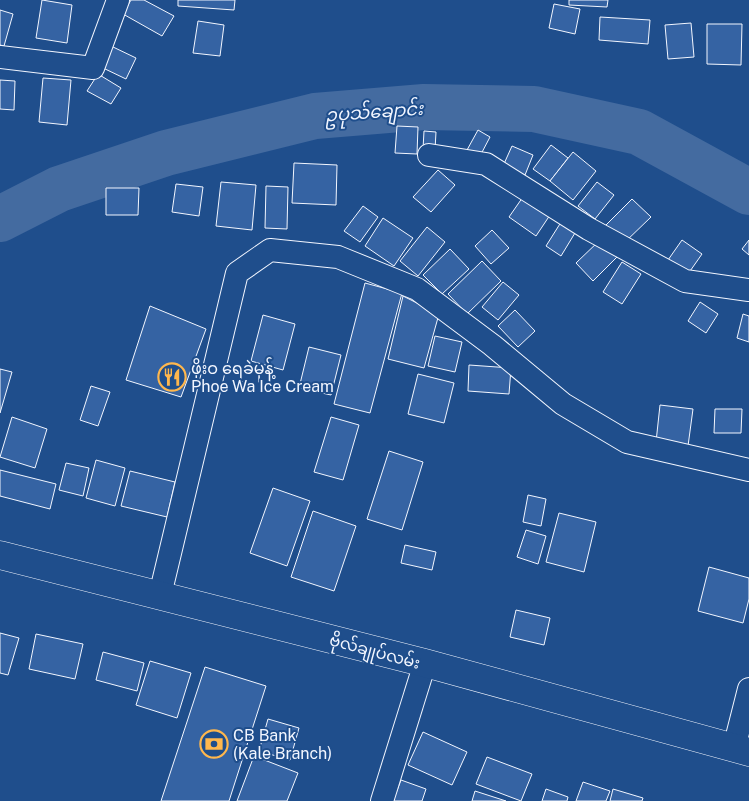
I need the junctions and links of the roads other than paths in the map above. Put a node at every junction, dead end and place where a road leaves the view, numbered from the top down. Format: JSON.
{"nodes":[{"id":1,"x":118,"y":0,"type":"edge"},
{"id":2,"x":0,"y":57,"type":"edge"},
{"id":3,"x":429,"y":155,"type":"dead end"},
{"id":4,"x":749,"y":290,"type":"edge"},
{"id":5,"x":749,"y":470,"type":"edge"},
{"id":6,"x":0,"y":555,"type":"edge"},
{"id":7,"x":160,"y":595,"type":"junction"},
{"id":8,"x":425,"y":664,"type":"junction"},
{"id":9,"x":749,"y":689,"type":"edge"},
{"id":10,"x":741,"y":750,"type":"edge"},
{"id":11,"x":382,"y":801,"type":"edge"}],
"edges":[{"from":1,"to":2,"type":"street"},
{"from":3,"to":4,"type":"street"},
{"from":5,"to":7,"type":"street"},
{"from":6,"to":7,"type":"highway","name":"ဗိုလ်ချုပ်လမ်း"},
{"from":7,"to":8,"type":"highway","name":"ဗိုလ်ချုပ်လမ်း"},
{"from":8,"to":10,"type":"highway","name":"ဗိုလ်ချုပ်လမ်း"},
{"from":8,"to":11,"type":"street"},
{"from":9,"to":10,"type":"street"}]}
